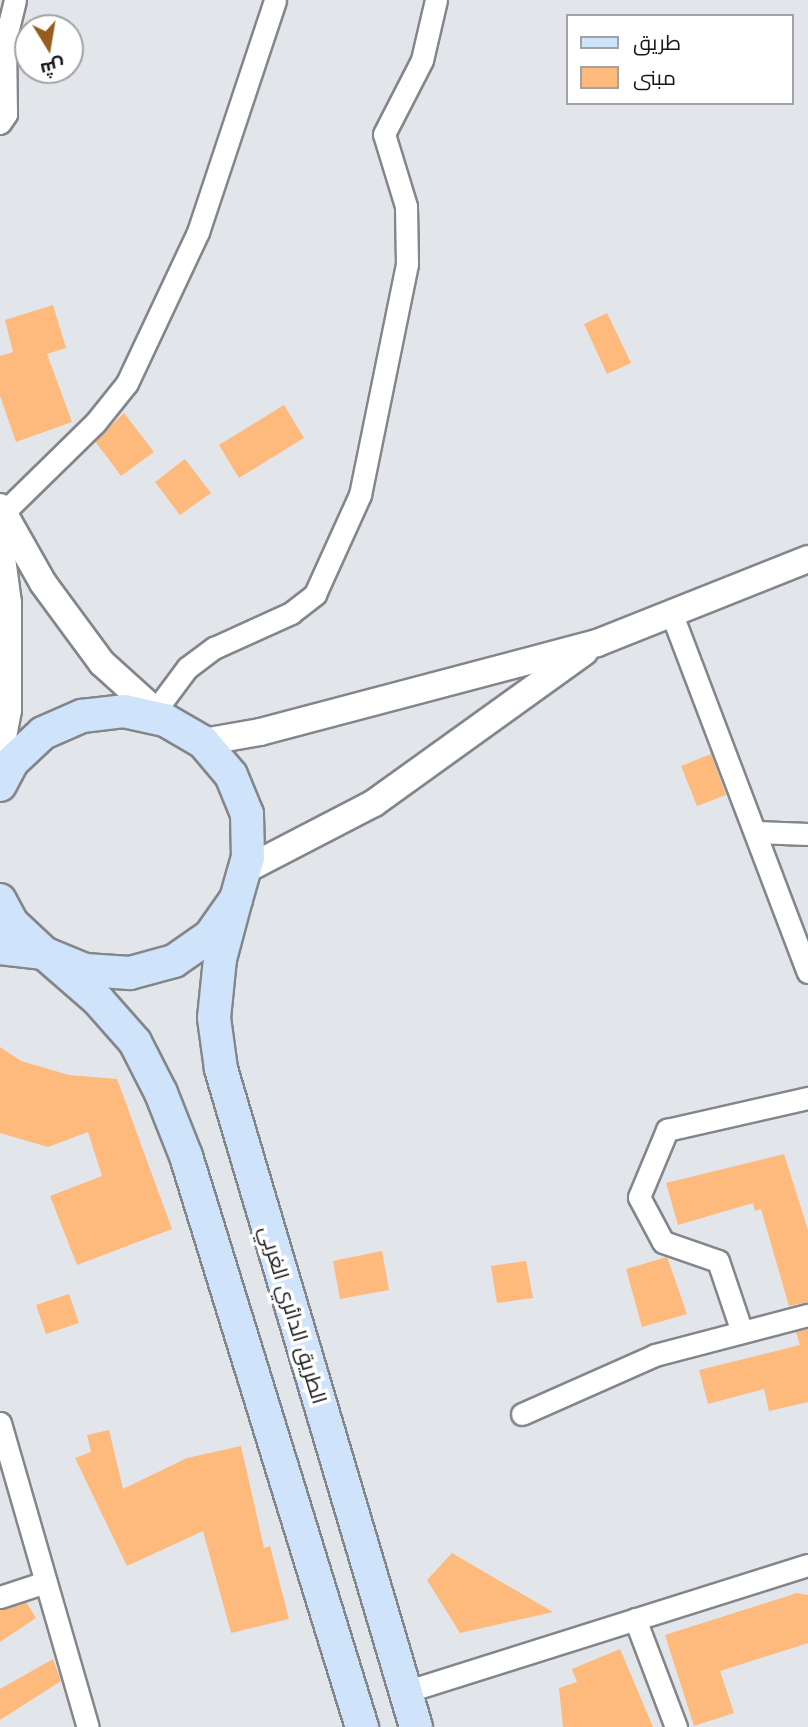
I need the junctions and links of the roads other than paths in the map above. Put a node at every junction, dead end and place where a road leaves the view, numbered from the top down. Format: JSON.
{"nodes":[{"id":1,"x":15,"y":0,"type":"edge"},
{"id":2,"x":275,"y":0,"type":"edge"},
{"id":3,"x":436,"y":0,"type":"edge"},
{"id":4,"x":0,"y":123,"type":"edge"},
{"id":5,"x":1,"y":510,"type":"edge"},
{"id":6,"x":0,"y":543,"type":"edge"},
{"id":7,"x":808,"y":559,"type":"edge"},
{"id":8,"x":671,"y":612,"type":"junction"},
{"id":9,"x":597,"y":643,"type":"junction"},
{"id":10,"x":160,"y":715,"type":"junction"},
{"id":11,"x":203,"y":742,"type":"junction"},
{"id":12,"x":0,"y":753,"type":"edge"},
{"id":13,"x":0,"y":785,"type":"edge"},
{"id":14,"x":757,"y":832,"type":"junction"},
{"id":15,"x":808,"y":834,"type":"edge"},
{"id":16,"x":241,"y":885,"type":"junction"},
{"id":17,"x":0,"y":900,"type":"edge"},
{"id":18,"x":0,"y":948,"type":"edge"},
{"id":19,"x":44,"y":953,"type":"junction"},
{"id":20,"x":808,"y":972,"type":"edge"},
{"id":21,"x":808,"y":1098,"type":"edge"},
{"id":22,"x":808,"y":1315,"type":"edge"},
{"id":23,"x":742,"y":1332,"type":"junction"},
{"id":24,"x":522,"y":1414,"type":"dead end"},
{"id":25,"x":0,"y":1423,"type":"edge"},
{"id":26,"x":808,"y":1565,"type":"edge"},
{"id":27,"x":46,"y":1582,"type":"junction"},
{"id":28,"x":0,"y":1597,"type":"edge"},
{"id":29,"x":635,"y":1619,"type":"junction"},
{"id":30,"x":408,"y":1691,"type":"junction"},
{"id":31,"x":88,"y":1727,"type":"edge"},
{"id":32,"x":362,"y":1727,"type":"edge"},
{"id":33,"x":416,"y":1727,"type":"edge"},
{"id":34,"x":676,"y":1727,"type":"edge"}],
"edges":[{"from":1,"to":4,"type":"street"},
{"from":2,"to":5,"type":"street"},
{"from":3,"to":10,"type":"street"},
{"from":5,"to":10,"type":"street"},
{"from":6,"to":12,"type":"street"},
{"from":7,"to":8,"type":"street"},
{"from":8,"to":9,"type":"street"},
{"from":8,"to":14,"type":"street"},
{"from":9,"to":11,"type":"street"},
{"from":9,"to":16,"type":"street"},
{"from":10,"to":11,"type":"main road","name":"الطريق الدائري الغربي"},
{"from":10,"to":13,"type":"main road"},
{"from":11,"to":16,"type":"main road","name":"الطريق الدائري الغربي"},
{"from":14,"to":15,"type":"street"},
{"from":14,"to":20,"type":"street"},
{"from":16,"to":19,"type":"main road"},
{"from":16,"to":30,"type":"main road","name":"الطريق الدائري الغربي"},
{"from":17,"to":19,"type":"main road"},
{"from":18,"to":19,"type":"main road"},
{"from":19,"to":32,"type":"main road"},
{"from":21,"to":23,"type":"street"},
{"from":22,"to":23,"type":"street"},
{"from":23,"to":24,"type":"street"},
{"from":25,"to":27,"type":"street"},
{"from":26,"to":29,"type":"street"},
{"from":27,"to":28,"type":"street"},
{"from":27,"to":31,"type":"street"},
{"from":29,"to":30,"type":"street"},
{"from":29,"to":34,"type":"street"},
{"from":30,"to":33,"type":"main road","name":"الطريق الدائري الغربي"}]}
